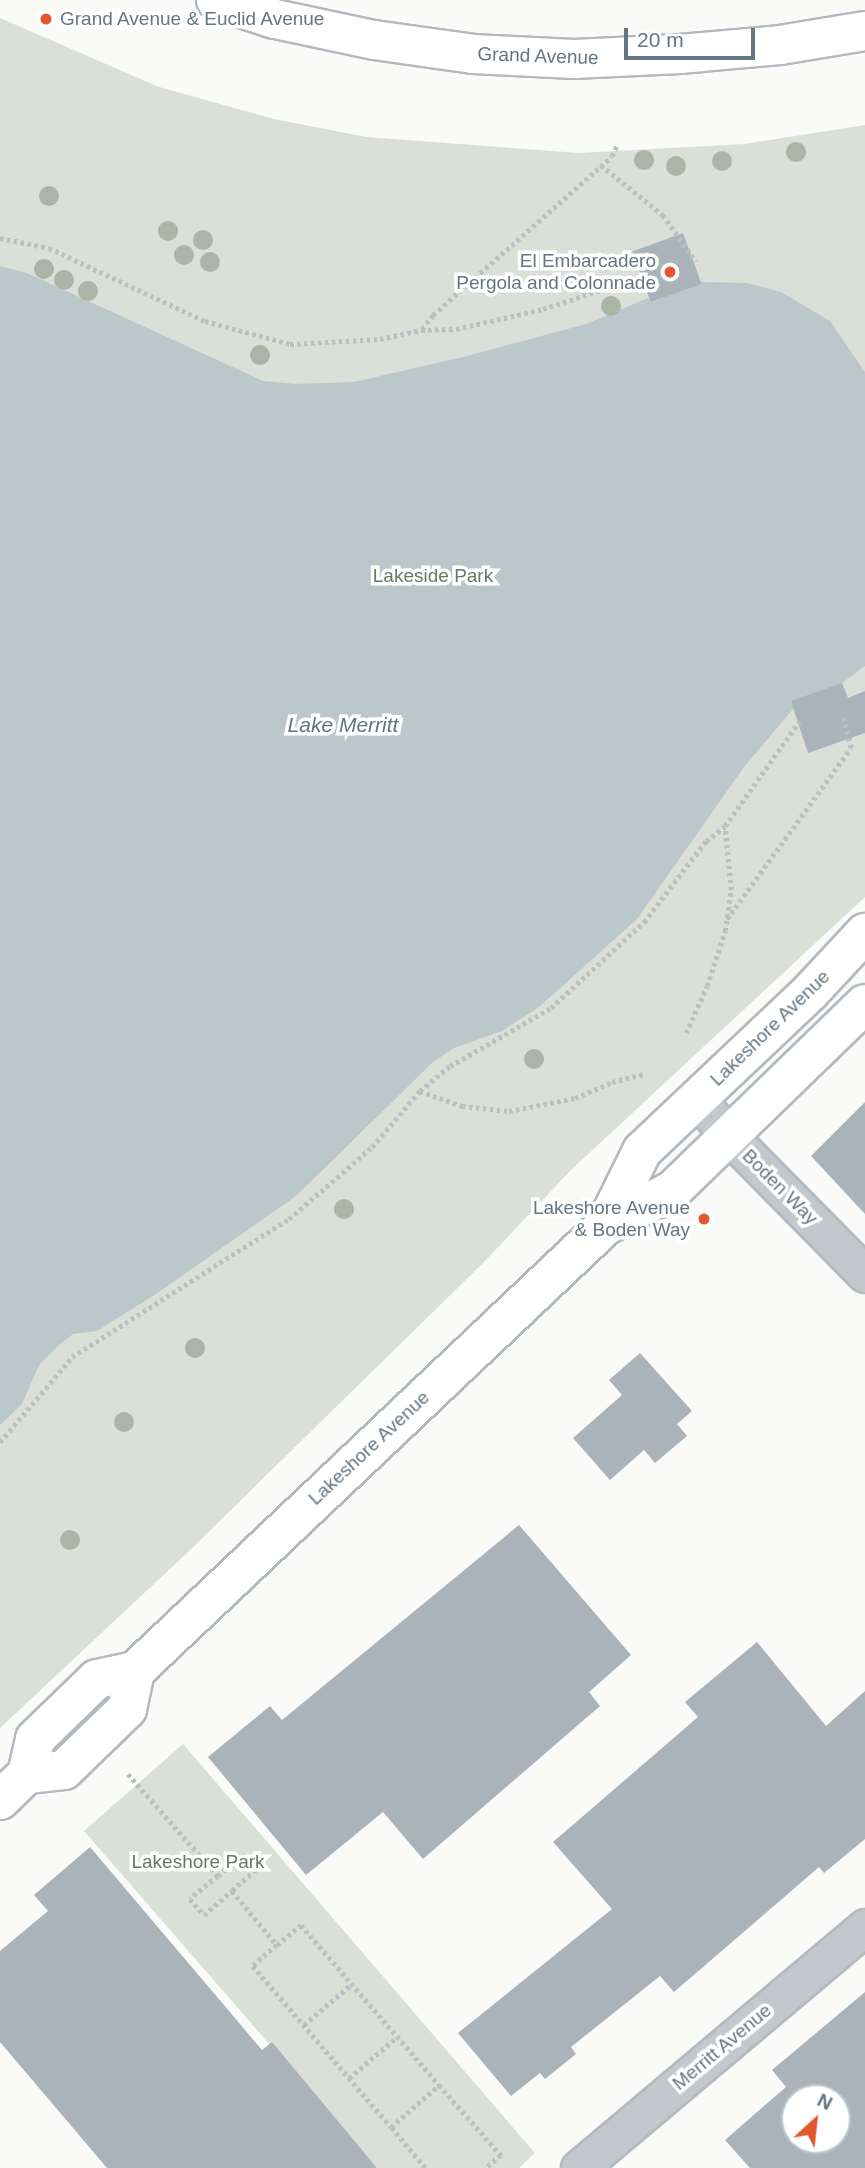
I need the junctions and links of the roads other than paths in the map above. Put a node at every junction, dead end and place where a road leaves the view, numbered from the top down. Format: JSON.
{"nodes":[{"id":1,"x":216,"y":0,"type":"edge"},
{"id":2,"x":865,"y":31,"type":"edge"},
{"id":3,"x":865,"y":933,"type":"edge"},
{"id":4,"x":865,"y":1004,"type":"edge"},
{"id":5,"x":697,"y":1099,"type":"junction"},
{"id":6,"x":729,"y":1136,"type":"junction"},
{"id":7,"x":605,"y":1226,"type":"junction"},
{"id":8,"x":865,"y":1274,"type":"edge"},
{"id":9,"x":0,"y":1800,"type":"edge"},
{"id":10,"x":865,"y":1927,"type":"edge"},
{"id":11,"x":579,"y":2168,"type":"edge"}],
"edges":[{"from":1,"to":2,"type":"main road","name":"Grand Avenue"},
{"from":3,"to":5,"type":"main road","name":"Lakeshore Avenue"},
{"from":4,"to":6,"type":"main road","name":"Lakeshore Avenue"},
{"from":5,"to":6,"type":"street","name":"Boden Way"},
{"from":5,"to":7,"type":"main road","name":"Lakeshore Avenue"},
{"from":6,"to":7,"type":"main road","name":"Lakeshore Avenue"},
{"from":6,"to":8,"type":"street","name":"Boden Way"},
{"from":7,"to":9,"type":"main road","name":"Lakeshore Avenue"},
{"from":10,"to":11,"type":"street","name":"Merritt Avenue"}]}
